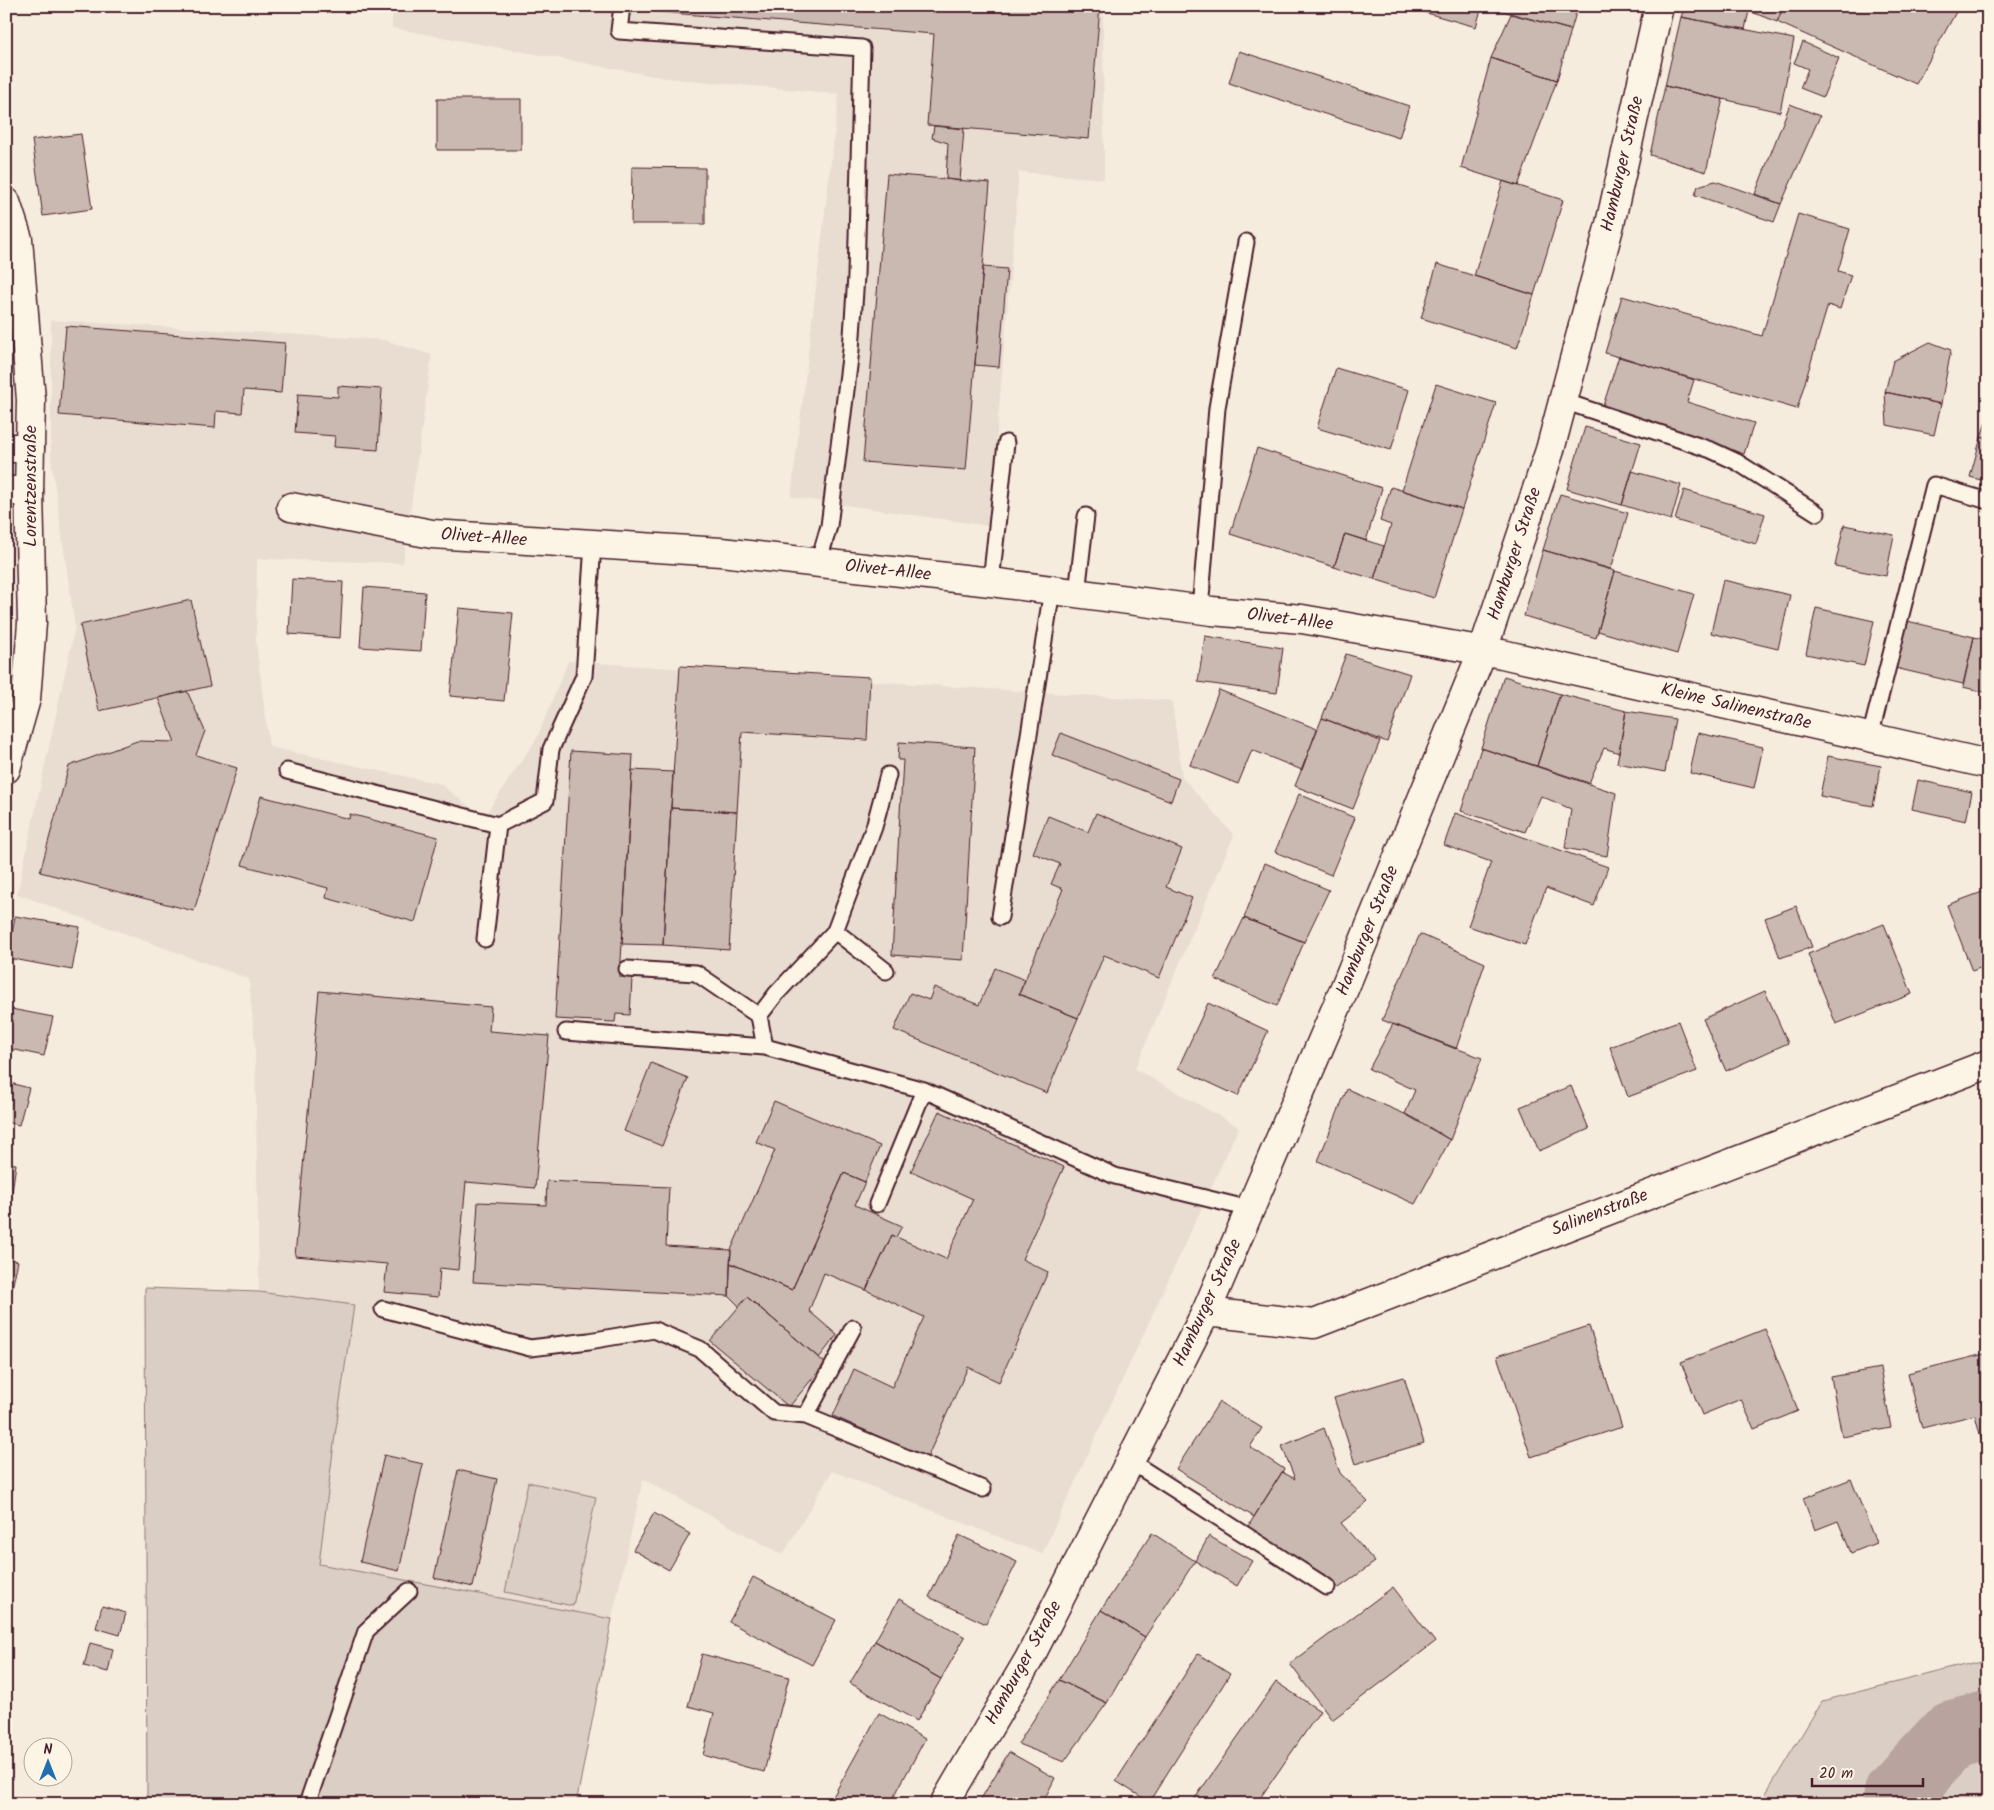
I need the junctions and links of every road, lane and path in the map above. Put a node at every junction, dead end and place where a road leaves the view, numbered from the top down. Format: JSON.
{"nodes":[{"id":1,"x":622,"y":6,"type":"edge"},
{"id":2,"x":1659,"y":6,"type":"edge"},
{"id":3,"x":6,"y":202,"type":"edge"},
{"id":4,"x":1246,"y":242,"type":"dead end"},
{"id":5,"x":1563,"y":401,"type":"junction"},
{"id":6,"x":1006,"y":443,"type":"dead end"},
{"id":7,"x":18,"y":448,"type":"edge"},
{"id":8,"x":18,"y":491,"type":"edge"},
{"id":9,"x":1988,"y":502,"type":"edge"},
{"id":10,"x":291,"y":507,"type":"dead end"},
{"id":11,"x":1818,"y":513,"type":"dead end"},
{"id":12,"x":1086,"y":516,"type":"dead end"},
{"id":13,"x":593,"y":544,"type":"junction"},
{"id":14,"x":818,"y":564,"type":"junction"},
{"id":15,"x":991,"y":582,"type":"junction"},
{"id":16,"x":1065,"y":591,"type":"junction"},
{"id":17,"x":1200,"y":609,"type":"junction"},
{"id":18,"x":1484,"y":650,"type":"junction"},
{"id":19,"x":1870,"y":738,"type":"junction"},
{"id":20,"x":1988,"y":764,"type":"edge"},
{"id":21,"x":6,"y":769,"type":"edge"},
{"id":22,"x":286,"y":771,"type":"dead end"},
{"id":23,"x":888,"y":775,"type":"dead end"},
{"id":24,"x":498,"y":825,"type":"junction"},
{"id":25,"x":1000,"y":917,"type":"dead end"},
{"id":26,"x":835,"y":931,"type":"junction"},
{"id":27,"x":485,"y":939,"type":"dead end"},
{"id":28,"x":628,"y":969,"type":"dead end"},
{"id":29,"x":886,"y":971,"type":"dead end"},
{"id":30,"x":759,"y":1016,"type":"junction"},
{"id":31,"x":566,"y":1032,"type":"dead end"},
{"id":32,"x":764,"y":1047,"type":"junction"},
{"id":33,"x":1988,"y":1064,"type":"edge"},
{"id":34,"x":924,"y":1090,"type":"junction"},
{"id":35,"x":877,"y":1204,"type":"dead end"},
{"id":36,"x":1250,"y":1209,"type":"junction"},
{"id":37,"x":383,"y":1309,"type":"dead end"},
{"id":38,"x":1206,"y":1312,"type":"junction"},
{"id":39,"x":853,"y":1328,"type":"dead end"},
{"id":40,"x":806,"y":1416,"type":"junction"},
{"id":41,"x":1130,"y":1461,"type":"junction"},
{"id":42,"x":984,"y":1489,"type":"dead end"},
{"id":43,"x":1327,"y":1587,"type":"dead end"},
{"id":44,"x":409,"y":1591,"type":"dead end"},
{"id":45,"x":307,"y":1804,"type":"edge"},
{"id":46,"x":944,"y":1804,"type":"edge"}],
"edges":[{"from":1,"to":14,"type":"lane"},
{"from":2,"to":5,"type":"street","name":"Hamburger Straße"},
{"from":3,"to":7,"type":"street","name":"Lorentzenstraße"},
{"from":4,"to":17,"type":"lane"},
{"from":5,"to":11,"type":"lane"},
{"from":5,"to":18,"type":"street","name":"Hamburger Straße"},
{"from":6,"to":15,"type":"lane"},
{"from":7,"to":8,"type":"street","name":"Lorentzenstraße"},
{"from":8,"to":21,"type":"street","name":"Lorentzenstraße"},
{"from":9,"to":19,"type":"lane"},
{"from":10,"to":13,"type":"street","name":"Olivet-Allee"},
{"from":12,"to":16,"type":"lane"},
{"from":13,"to":14,"type":"street","name":"Olivet-Allee"},
{"from":13,"to":24,"type":"lane"},
{"from":14,"to":15,"type":"street","name":"Olivet-Allee"},
{"from":15,"to":16,"type":"street","name":"Olivet-Allee"},
{"from":16,"to":17,"type":"street","name":"Olivet-Allee"},
{"from":16,"to":25,"type":"lane"},
{"from":17,"to":18,"type":"street","name":"Olivet-Allee"},
{"from":18,"to":19,"type":"street","name":"Kleine Salinenstraße"},
{"from":18,"to":36,"type":"street","name":"Hamburger Straße"},
{"from":19,"to":20,"type":"street","name":"Kleine Salinenstraße"},
{"from":22,"to":24,"type":"lane"},
{"from":23,"to":26,"type":"lane"},
{"from":24,"to":27,"type":"lane"},
{"from":26,"to":29,"type":"lane"},
{"from":26,"to":30,"type":"lane"},
{"from":28,"to":30,"type":"lane"},
{"from":30,"to":32,"type":"lane"},
{"from":31,"to":32,"type":"lane"},
{"from":32,"to":34,"type":"lane"},
{"from":33,"to":38,"type":"street","name":"Salinenstraße"},
{"from":34,"to":35,"type":"lane"},
{"from":34,"to":36,"type":"lane"},
{"from":36,"to":38,"type":"street","name":"Hamburger Straße"},
{"from":37,"to":40,"type":"lane"},
{"from":38,"to":41,"type":"street","name":"Hamburger Straße"},
{"from":39,"to":40,"type":"lane"},
{"from":40,"to":42,"type":"lane"},
{"from":41,"to":43,"type":"lane"},
{"from":41,"to":46,"type":"street","name":"Hamburger Straße"},
{"from":44,"to":45,"type":"lane"}]}
